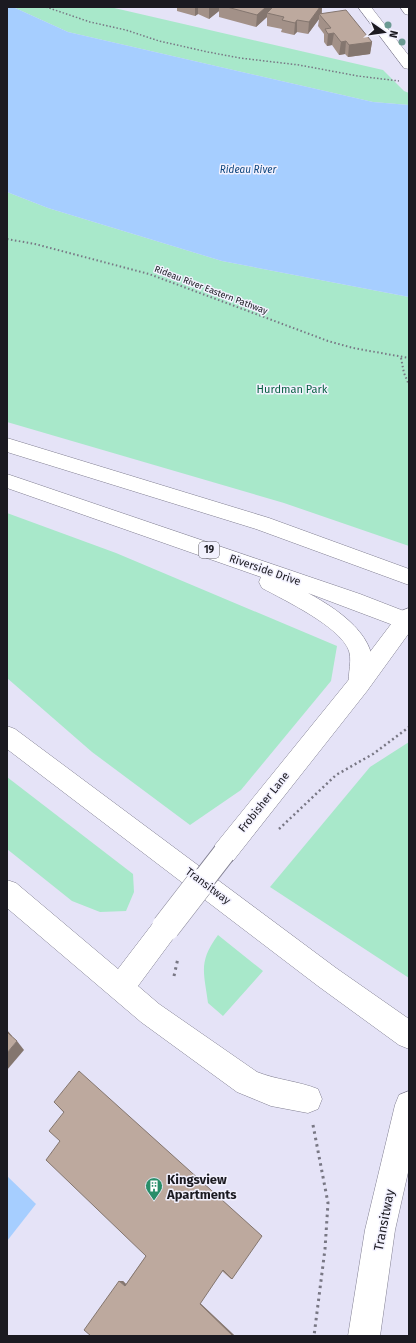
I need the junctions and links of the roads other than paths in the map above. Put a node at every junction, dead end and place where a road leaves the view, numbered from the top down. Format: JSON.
{"nodes":[{"id":1,"x":364,"y":7,"type":"edge"},
{"id":2,"x":406,"y":7,"type":"edge"},
{"id":3,"x":409,"y":11,"type":"edge"},
{"id":4,"x":409,"y":65,"type":"edge"},
{"id":5,"x":7,"y":445,"type":"edge"},
{"id":6,"x":7,"y":481,"type":"edge"},
{"id":7,"x":212,"y":551,"type":"junction"},
{"id":8,"x":409,"y":577,"type":"edge"},
{"id":9,"x":408,"y":620,"type":"edge"},
{"id":10,"x":359,"y":684,"type":"junction"},
{"id":11,"x":7,"y":736,"type":"edge"},
{"id":12,"x":7,"y":892,"type":"edge"},
{"id":13,"x":120,"y":988,"type":"junction"},
{"id":14,"x":409,"y":1035,"type":"edge"},
{"id":15,"x":308,"y":1099,"type":"road end"},
{"id":16,"x":409,"y":1105,"type":"edge"},
{"id":17,"x":364,"y":1336,"type":"edge"}],
"edges":[{"from":1,"to":4,"type":"main road"},
{"from":2,"to":3,"type":"main road"},
{"from":5,"to":8,"type":"main road"},
{"from":6,"to":7,"type":"main road","name":"Riverside Drive","number":"19"},
{"from":7,"to":9,"type":"main road","name":"Riverside Drive","number":"19"},
{"from":7,"to":10,"type":"main road"},
{"from":9,"to":10,"type":"main road","name":"Frobisher Lane"},
{"from":10,"to":13,"type":"main road","name":"Frobisher Lane","bridge":true},
{"from":11,"to":14,"type":"main road","name":"Transitway"},
{"from":12,"to":13,"type":"main road"},
{"from":13,"to":15,"type":"main road"},
{"from":16,"to":17,"type":"main road","name":"Transitway"}]}
